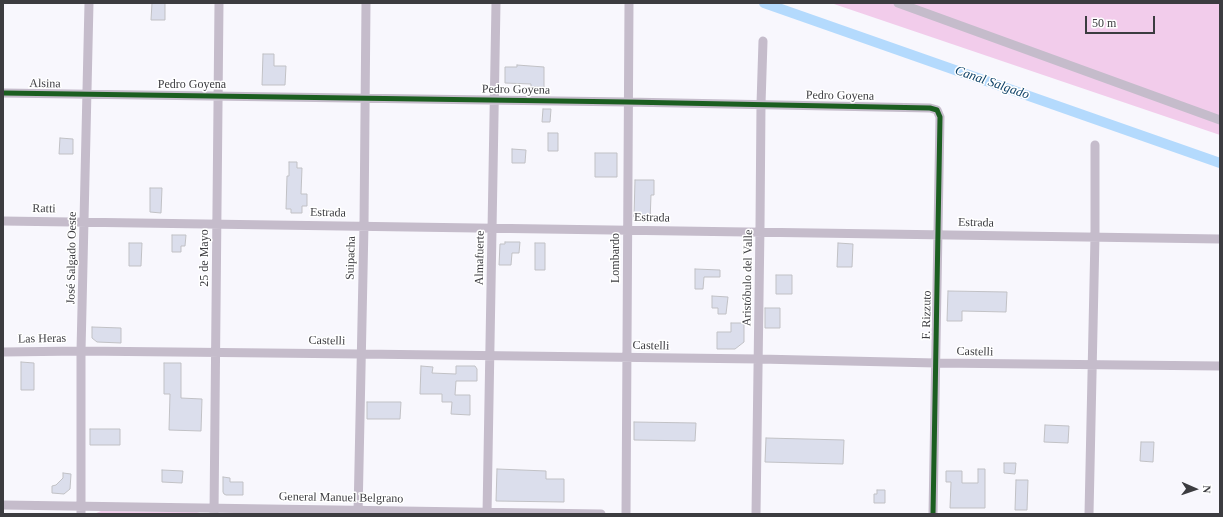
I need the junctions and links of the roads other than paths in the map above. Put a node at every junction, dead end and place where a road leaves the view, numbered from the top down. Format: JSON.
{"nodes":[{"id":1,"x":89,"y":3,"type":"edge"},
{"id":2,"x":219,"y":3,"type":"edge"},
{"id":3,"x":366,"y":3,"type":"edge"},
{"id":4,"x":496,"y":3,"type":"edge"},
{"id":5,"x":629,"y":3,"type":"edge"},
{"id":6,"x":898,"y":3,"type":"edge"},
{"id":7,"x":763,"y":42,"type":"dead end"},
{"id":8,"x":3,"y":93,"type":"edge"},
{"id":9,"x":88,"y":95,"type":"junction"},
{"id":10,"x":218,"y":95,"type":"junction"},
{"id":11,"x":364,"y":98,"type":"junction"},
{"id":12,"x":494,"y":100,"type":"junction"},
{"id":13,"x":627,"y":102,"type":"junction"},
{"id":14,"x":760,"y":104,"type":"junction"},
{"id":15,"x":940,"y":117,"type":"joint"},
{"id":16,"x":1220,"y":120,"type":"edge"},
{"id":17,"x":1095,"y":145,"type":"dead end"},
{"id":18,"x":3,"y":220,"type":"edge"},
{"id":19,"x":84,"y":221,"type":"junction"},
{"id":20,"x":217,"y":224,"type":"junction"},
{"id":21,"x":364,"y":225,"type":"junction"},
{"id":22,"x":492,"y":228,"type":"junction"},
{"id":23,"x":628,"y":230,"type":"junction"},
{"id":24,"x":760,"y":232,"type":"junction"},
{"id":25,"x":939,"y":235,"type":"junction"},
{"id":26,"x":1095,"y":236,"type":"junction"},
{"id":27,"x":1220,"y":239,"type":"edge"},
{"id":28,"x":81,"y":351,"type":"junction"},
{"id":29,"x":3,"y":352,"type":"edge"},
{"id":30,"x":216,"y":352,"type":"junction"},
{"id":31,"x":360,"y":354,"type":"junction"},
{"id":32,"x":490,"y":356,"type":"junction"},
{"id":33,"x":627,"y":358,"type":"junction"},
{"id":34,"x":759,"y":359,"type":"junction"},
{"id":35,"x":936,"y":363,"type":"junction"},
{"id":36,"x":1093,"y":365,"type":"junction"},
{"id":37,"x":1220,"y":366,"type":"edge"},
{"id":38,"x":3,"y":505,"type":"edge"},
{"id":39,"x":81,"y":510,"type":"edge"},
{"id":40,"x":214,"y":511,"type":"edge"},
{"id":41,"x":358,"y":512,"type":"edge"},
{"id":42,"x":487,"y":513,"type":"edge"},
{"id":43,"x":601,"y":514,"type":"edge"},
{"id":44,"x":626,"y":514,"type":"edge"},
{"id":45,"x":756,"y":514,"type":"edge"},
{"id":46,"x":933,"y":514,"type":"edge"},
{"id":47,"x":1089,"y":514,"type":"edge"}],
"edges":[{"from":1,"to":9,"type":"street","name":"José Salgado Oeste"},
{"from":2,"to":10,"type":"street","name":"25 de Mayo"},
{"from":3,"to":11,"type":"street","name":"Suipacha"},
{"from":4,"to":12,"type":"street","name":"Almafuerte"},
{"from":5,"to":13,"type":"street","name":"Lombardo"},
{"from":6,"to":16,"type":"street"},
{"from":7,"to":14,"type":"street","name":"Aristóbulo del Valle"},
{"from":8,"to":9,"type":"street","name":"Alsina"},
{"from":9,"to":10,"type":"street","name":"Pedro Goyena"},
{"from":9,"to":19,"type":"street","name":"José Salgado Oeste"},
{"from":10,"to":11,"type":"street","name":"Pedro Goyena"},
{"from":10,"to":20,"type":"street","name":"25 de Mayo"},
{"from":11,"to":12,"type":"street","name":"Pedro Goyena"},
{"from":11,"to":21,"type":"street","name":"Suipacha"},
{"from":12,"to":13,"type":"street","name":"Pedro Goyena"},
{"from":12,"to":22,"type":"street","name":"Almafuerte"},
{"from":13,"to":14,"type":"street","name":"Pedro Goyena"},
{"from":13,"to":23,"type":"street","name":"Lombardo"},
{"from":14,"to":15,"type":"street","name":"Pedro Goyena"},
{"from":14,"to":24,"type":"street","name":"Aristóbulo del Valle"},
{"from":15,"to":25,"type":"street","name":"F. Rizzuto"},
{"from":17,"to":26,"type":"street"},
{"from":18,"to":19,"type":"street","name":"Ratti"},
{"from":19,"to":20,"type":"street","name":"Estrada"},
{"from":19,"to":28,"type":"street","name":"José Salgado Oeste"},
{"from":20,"to":21,"type":"street","name":"Estrada"},
{"from":20,"to":30,"type":"street","name":"25 de Mayo"},
{"from":21,"to":22,"type":"street","name":"Estrada"},
{"from":21,"to":31,"type":"street","name":"Suipacha"},
{"from":22,"to":23,"type":"street","name":"Estrada"},
{"from":22,"to":32,"type":"street","name":"Almafuerte"},
{"from":23,"to":24,"type":"street","name":"Estrada"},
{"from":23,"to":33,"type":"street","name":"Lombardo"},
{"from":24,"to":25,"type":"street","name":"Estrada"},
{"from":24,"to":34,"type":"street","name":"Aristóbulo del Valle"},
{"from":25,"to":26,"type":"street","name":"Estrada"},
{"from":25,"to":35,"type":"street","name":"F. Rizzuto"},
{"from":26,"to":27,"type":"street","name":"Estrada"},
{"from":26,"to":36,"type":"street"},
{"from":28,"to":29,"type":"street","name":"Las Heras"},
{"from":28,"to":30,"type":"street","name":"Castelli"},
{"from":28,"to":39,"type":"street","name":"José Salgado Oeste"},
{"from":30,"to":31,"type":"street","name":"Castelli"},
{"from":30,"to":40,"type":"street","name":"25 de Mayo"},
{"from":31,"to":32,"type":"street","name":"Castelli"},
{"from":31,"to":41,"type":"street","name":"Suipacha"},
{"from":32,"to":33,"type":"street","name":"Castelli"},
{"from":32,"to":42,"type":"street","name":"Almafuerte"},
{"from":33,"to":34,"type":"street","name":"Castelli"},
{"from":33,"to":44,"type":"street","name":"Lombardo"},
{"from":34,"to":35,"type":"street","name":"Castelli"},
{"from":34,"to":45,"type":"street","name":"Aristóbulo del Valle"},
{"from":35,"to":36,"type":"street","name":"Castelli"},
{"from":35,"to":46,"type":"street","name":"F. Rizzuto"},
{"from":36,"to":37,"type":"street","name":"Castelli"},
{"from":36,"to":47,"type":"street"},
{"from":38,"to":39,"type":"street","name":"General Manuel Belgrano"},
{"from":39,"to":40,"type":"street","name":"General Manuel Belgrano"},
{"from":40,"to":41,"type":"street","name":"General Manuel Belgrano"},
{"from":41,"to":42,"type":"street","name":"General Manuel Belgrano"},
{"from":42,"to":43,"type":"street","name":"General Manuel Belgrano"}]}
